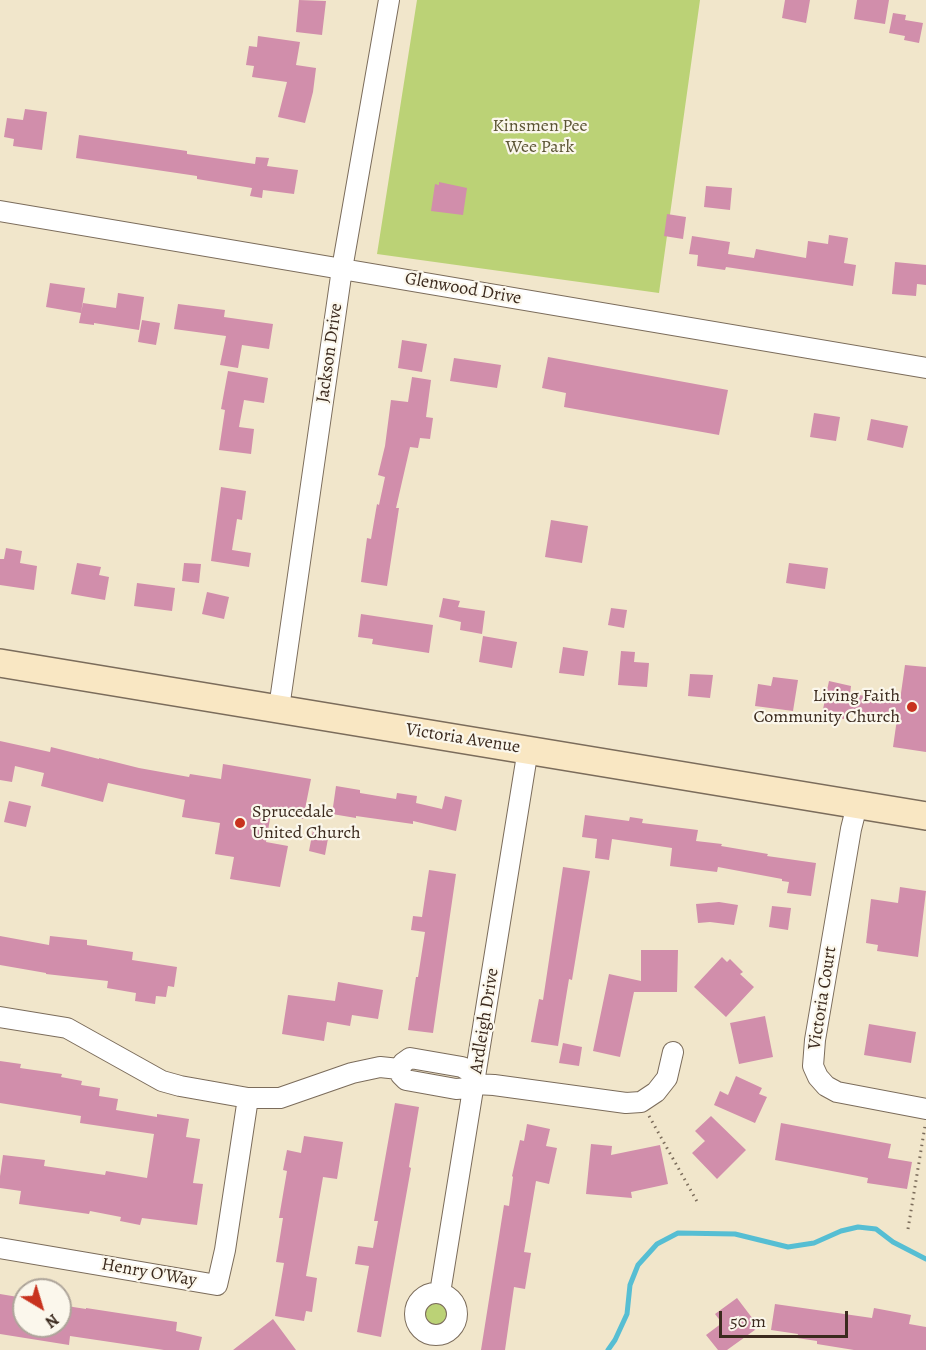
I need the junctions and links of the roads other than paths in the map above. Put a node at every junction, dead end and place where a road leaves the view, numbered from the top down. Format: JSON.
{"nodes":[{"id":1,"x":389,"y":0,"type":"edge"},
{"id":2,"x":0,"y":211,"type":"edge"},
{"id":3,"x":342,"y":269,"type":"junction"},
{"id":4,"x":926,"y":368,"type":"edge"},
{"id":5,"x":0,"y":663,"type":"edge"},
{"id":6,"x":279,"y":708,"type":"junction"},
{"id":7,"x":528,"y":749,"type":"junction"},
{"id":8,"x":857,"y":805,"type":"junction"},
{"id":9,"x":926,"y":816,"type":"edge"},
{"id":10,"x":0,"y":1017,"type":"edge"},
{"id":11,"x":673,"y":1052,"type":"dead end"},
{"id":12,"x":475,"y":1084,"type":"junction"},
{"id":13,"x":248,"y":1098,"type":"junction"},
{"id":14,"x":926,"y":1109,"type":"edge"},
{"id":15,"x":0,"y":1248,"type":"edge"},
{"id":16,"x":440,"y":1293,"type":"dead end"}],
"edges":[{"from":1,"to":3,"type":"street","name":"Jackson Drive"},
{"from":2,"to":3,"type":"street","name":"Glenwood Drive"},
{"from":3,"to":4,"type":"street","name":"Glenwood Drive"},
{"from":3,"to":6,"type":"street","name":"Jackson Drive"},
{"from":5,"to":6,"type":"street","name":"Victoria Avenue"},
{"from":6,"to":7,"type":"street","name":"Victoria Avenue"},
{"from":7,"to":8,"type":"street","name":"Victoria Avenue"},
{"from":7,"to":12,"type":"street","name":"Ardleigh Drive"},
{"from":8,"to":9,"type":"street","name":"Victoria Avenue"},
{"from":8,"to":14,"type":"street","name":"Victoria Court"},
{"from":10,"to":13,"type":"street"},
{"from":11,"to":12,"type":"street"},
{"from":12,"to":13,"type":"street"},
{"from":12,"to":16,"type":"street","name":"Ardleigh Drive"},
{"from":13,"to":15,"type":"street","name":"Henry O'Way"}]}
